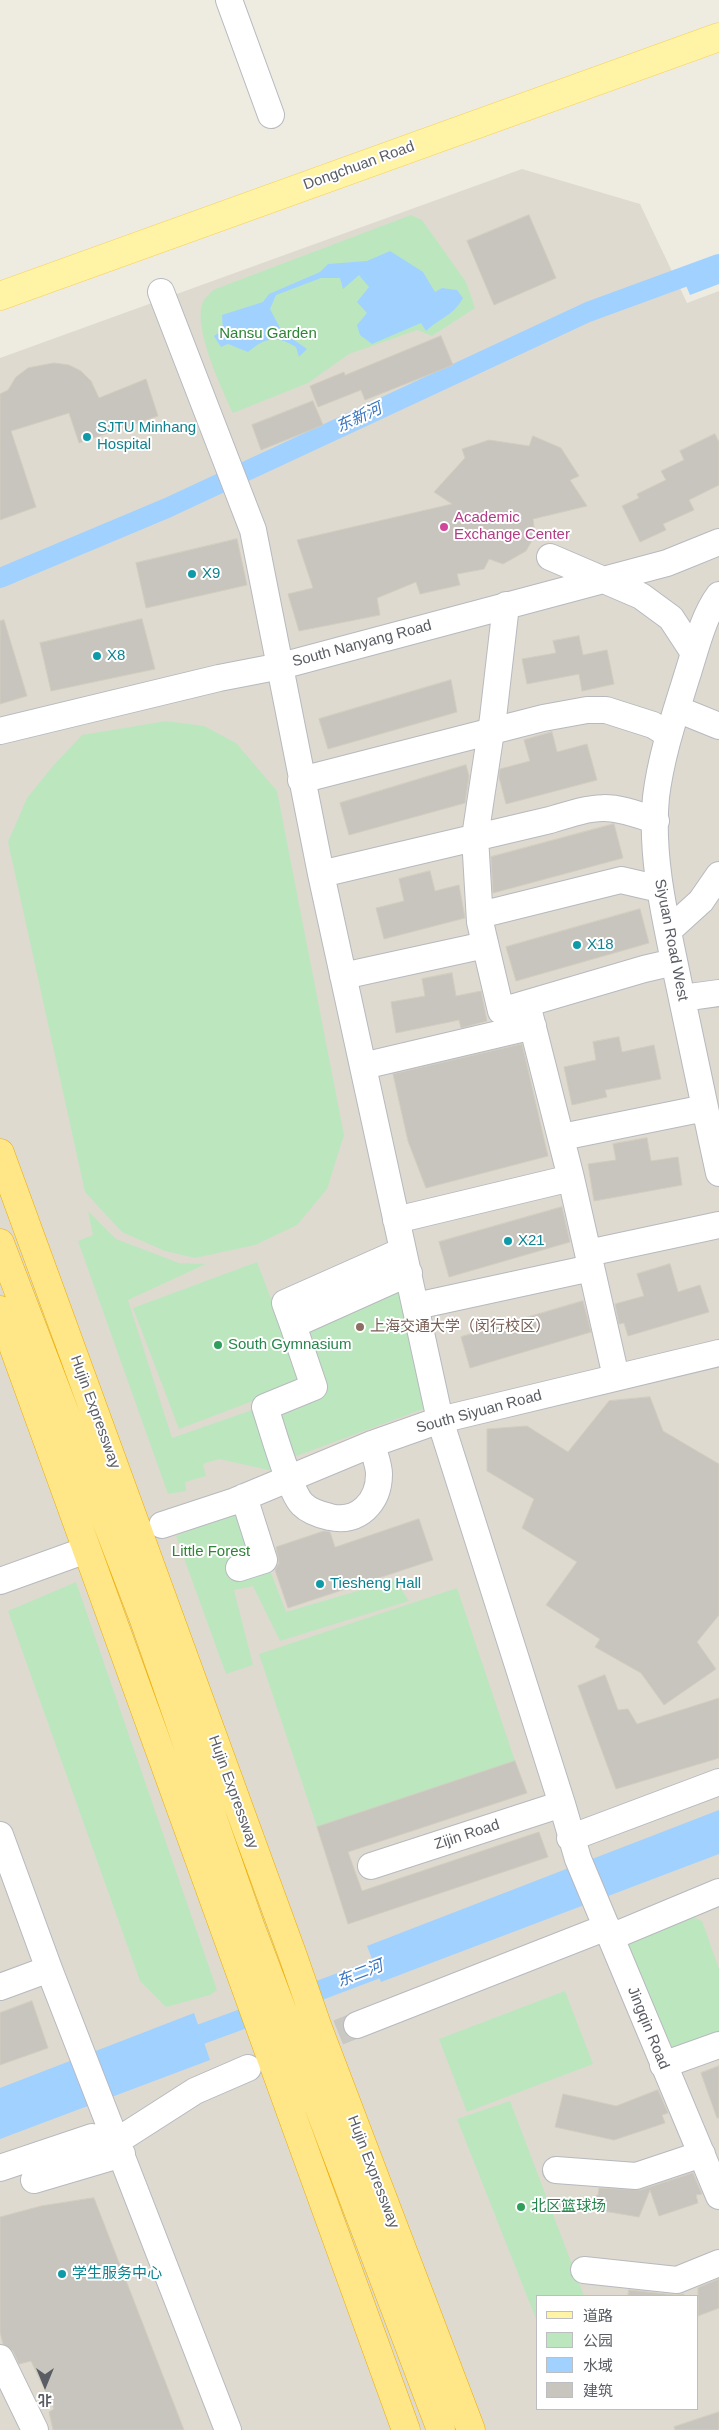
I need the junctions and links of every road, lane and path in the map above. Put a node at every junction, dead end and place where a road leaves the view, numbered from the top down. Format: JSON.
{"nodes":[{"id":1,"x":229,"y":0,"type":"edge"},
{"id":2,"x":719,"y":37,"type":"edge"},
{"id":3,"x":271,"y":115,"type":"dead end"},
{"id":4,"x":161,"y":292,"type":"dead end"},
{"id":5,"x":0,"y":296,"type":"edge"},
{"id":6,"x":719,"y":542,"type":"edge"},
{"id":7,"x":550,"y":557,"type":"dead end"},
{"id":8,"x":602,"y":579,"type":"junction"},
{"id":9,"x":719,"y":595,"type":"edge"},
{"id":10,"x":506,"y":605,"type":"junction"},
{"id":11,"x":694,"y":653,"type":"junction"},
{"id":12,"x":281,"y":666,"type":"junction"},
{"id":13,"x":677,"y":709,"type":"junction"},
{"id":14,"x":719,"y":726,"type":"edge"},
{"id":15,"x":0,"y":731,"type":"edge"},
{"id":16,"x":491,"y":732,"type":"junction"},
{"id":17,"x":669,"y":735,"type":"junction"},
{"id":18,"x":301,"y":780,"type":"junction"},
{"id":19,"x":656,"y":820,"type":"junction"},
{"id":20,"x":475,"y":837,"type":"junction"},
{"id":21,"x":321,"y":874,"type":"junction"},
{"id":22,"x":719,"y":874,"type":"edge"},
{"id":23,"x":660,"y":889,"type":"junction"},
{"id":24,"x":480,"y":915,"type":"junction"},
{"id":25,"x":668,"y":931,"type":"junction"},
{"id":26,"x":485,"y":945,"type":"junction"},
{"id":27,"x":674,"y":962,"type":"junction"},
{"id":28,"x":343,"y":976,"type":"junction"},
{"id":29,"x":719,"y":993,"type":"edge"},
{"id":30,"x":682,"y":998,"type":"junction"},
{"id":31,"x":530,"y":1015,"type":"junction"},
{"id":32,"x":363,"y":1066,"type":"junction"},
{"id":33,"x":705,"y":1108,"type":"junction"},
{"id":34,"x":562,"y":1137,"type":"junction"},
{"id":35,"x":0,"y":1153,"type":"edge"},
{"id":36,"x":719,"y":1171,"type":"edge"},
{"id":37,"x":572,"y":1178,"type":"junction"},
{"id":38,"x":396,"y":1220,"type":"junction"},
{"id":39,"x":719,"y":1225,"type":"edge"},
{"id":40,"x":0,"y":1243,"type":"edge"},
{"id":41,"x":590,"y":1260,"type":"junction"},
{"id":42,"x":405,"y":1262,"type":"junction"},
{"id":43,"x":416,"y":1306,"type":"junction"},
{"id":44,"x":0,"y":1310,"type":"edge"},
{"id":45,"x":719,"y":1353,"type":"edge"},
{"id":46,"x":616,"y":1377,"type":"junction"},
{"id":47,"x":440,"y":1420,"type":"junction"},
{"id":48,"x":372,"y":1444,"type":"junction"},
{"id":49,"x":290,"y":1478,"type":"junction"},
{"id":50,"x":244,"y":1497,"type":"junction"},
{"id":51,"x":162,"y":1525,"type":"dead end"},
{"id":52,"x":78,"y":1553,"type":"dead end"},
{"id":53,"x":239,"y":1568,"type":"dead end"},
{"id":54,"x":0,"y":1581,"type":"edge"},
{"id":55,"x":719,"y":1782,"type":"edge"},
{"id":56,"x":562,"y":1804,"type":"junction"},
{"id":57,"x":0,"y":1835,"type":"edge"},
{"id":58,"x":574,"y":1849,"type":"junction"},
{"id":59,"x":371,"y":1866,"type":"dead end"},
{"id":60,"x":719,"y":1892,"type":"edge"},
{"id":61,"x":605,"y":1924,"type":"junction"},
{"id":62,"x":253,"y":1968,"type":"junction"},
{"id":63,"x":49,"y":1969,"type":"junction"},
{"id":64,"x":0,"y":1987,"type":"edge"},
{"id":65,"x":358,"y":2025,"type":"tunnel mouth"},
{"id":66,"x":719,"y":2044,"type":"edge"},
{"id":67,"x":282,"y":2046,"type":"junction"},
{"id":68,"x":664,"y":2065,"type":"junction"},
{"id":69,"x":248,"y":2068,"type":"dead end"},
{"id":70,"x":118,"y":2142,"type":"junction"},
{"id":71,"x":710,"y":2163,"type":"edge"},
{"id":72,"x":0,"y":2168,"type":"edge"},
{"id":73,"x":556,"y":2170,"type":"dead end"},
{"id":74,"x":34,"y":2180,"type":"dead end"},
{"id":75,"x":719,"y":2196,"type":"edge"},
{"id":76,"x":719,"y":2264,"type":"edge"},
{"id":77,"x":584,"y":2270,"type":"dead end"},
{"id":78,"x":0,"y":2358,"type":"edge"},
{"id":79,"x":224,"y":2429,"type":"edge"},
{"id":80,"x":34,"y":2430,"type":"edge"},
{"id":81,"x":406,"y":2430,"type":"edge"},
{"id":82,"x":441,"y":2430,"type":"edge"},
{"id":83,"x":471,"y":2430,"type":"edge"}],
"edges":[{"from":1,"to":3,"type":"street"},
{"from":2,"to":5,"type":"main road","name":"Dongchuan Road"},
{"from":4,"to":12,"type":"street","name":"Jingqin Road"},
{"from":6,"to":8,"type":"street","name":"South Nanyang Road"},
{"from":7,"to":8,"type":"street"},
{"from":8,"to":10,"type":"street","name":"South Nanyang Road"},
{"from":8,"to":11,"type":"street"},
{"from":9,"to":11,"type":"street","name":"Siyuan Road West"},
{"from":10,"to":12,"type":"street","name":"South Nanyang Road"},
{"from":10,"to":16,"type":"street"},
{"from":11,"to":13,"type":"street","name":"Siyuan Road West"},
{"from":12,"to":15,"type":"street","name":"South Nanyang Road"},
{"from":12,"to":18,"type":"street","name":"Jingqin Road"},
{"from":13,"to":14,"type":"street"},
{"from":13,"to":17,"type":"street","name":"Siyuan Road West"},
{"from":16,"to":17,"type":"street"},
{"from":16,"to":18,"type":"street"},
{"from":16,"to":20,"type":"street"},
{"from":17,"to":19,"type":"street","name":"Siyuan Road West"},
{"from":18,"to":21,"type":"street","name":"Jingqin Road"},
{"from":19,"to":20,"type":"street"},
{"from":19,"to":23,"type":"street","name":"Siyuan Road West"},
{"from":20,"to":21,"type":"street"},
{"from":20,"to":24,"type":"street"},
{"from":21,"to":28,"type":"street","name":"Jingqin Road"},
{"from":22,"to":25,"type":"street"},
{"from":23,"to":24,"type":"street"},
{"from":23,"to":25,"type":"street","name":"Siyuan Road West"},
{"from":24,"to":26,"type":"street"},
{"from":25,"to":27,"type":"street","name":"Siyuan Road West"},
{"from":26,"to":28,"type":"street"},
{"from":26,"to":31,"type":"street"},
{"from":27,"to":30,"type":"street","name":"Siyuan Road West"},
{"from":27,"to":31,"type":"street"},
{"from":28,"to":32,"type":"street","name":"Jingqin Road"},
{"from":29,"to":30,"type":"street"},
{"from":30,"to":33,"type":"street","name":"Siyuan Road West"},
{"from":31,"to":32,"type":"street"},
{"from":31,"to":34,"type":"street"},
{"from":32,"to":38,"type":"street","name":"Jingqin Road"},
{"from":33,"to":34,"type":"street"},
{"from":33,"to":36,"type":"street","name":"Siyuan Road West"},
{"from":34,"to":37,"type":"street"},
{"from":35,"to":83,"type":"highway","name":"Hujin Expressway"},
{"from":37,"to":38,"type":"street"},
{"from":37,"to":41,"type":"street"},
{"from":38,"to":42,"type":"street","name":"Jingqin Road"},
{"from":39,"to":41,"type":"street"},
{"from":40,"to":62,"type":"highway","name":"Hujin Expressway"},
{"from":41,"to":43,"type":"street"},
{"from":41,"to":46,"type":"street"},
{"from":42,"to":43,"type":"street","name":"Jingqin Road"},
{"from":42,"to":49,"type":"street"},
{"from":43,"to":47,"type":"street","name":"Jingqin Road"},
{"from":44,"to":62,"type":"highway","name":"Hujin Expressway"},
{"from":45,"to":46,"type":"street","name":"South Siyuan Road"},
{"from":46,"to":47,"type":"street","name":"South Siyuan Road"},
{"from":47,"to":48,"type":"street","name":"South Siyuan Road"},
{"from":47,"to":56,"type":"street","name":"Jingqin Road"},
{"from":48,"to":49,"type":"street","name":"South Siyuan Road"},
{"from":48,"to":49,"type":"street"},
{"from":49,"to":50,"type":"street","name":"South Siyuan Road"},
{"from":50,"to":51,"type":"street","name":"South Siyuan Road"},
{"from":50,"to":53,"type":"street"},
{"from":52,"to":54,"type":"street"},
{"from":55,"to":58,"type":"street"},
{"from":56,"to":58,"type":"street","name":"Jingqin Road"},
{"from":56,"to":59,"type":"street","name":"Zijin Road"},
{"from":57,"to":63,"type":"street"},
{"from":58,"to":61,"type":"street","name":"Jingqin Road"},
{"from":60,"to":61,"type":"street"},
{"from":61,"to":65,"type":"street"},
{"from":61,"to":68,"type":"street","name":"Jingqin Road"},
{"from":62,"to":67,"type":"highway","name":"Hujin Expressway"},
{"from":63,"to":64,"type":"street"},
{"from":63,"to":70,"type":"street"},
{"from":66,"to":68,"type":"street"},
{"from":67,"to":81,"type":"highway","name":"Hujin Expressway"},
{"from":67,"to":82,"type":"highway","name":"Hujin Expressway"},
{"from":68,"to":71,"type":"street","name":"Jingqin Road"},
{"from":69,"to":70,"type":"street"},
{"from":70,"to":72,"type":"street"},
{"from":70,"to":74,"type":"street"},
{"from":70,"to":79,"type":"street"},
{"from":71,"to":73,"type":"street"},
{"from":71,"to":75,"type":"street","name":"Jingqin Road"},
{"from":76,"to":77,"type":"street"},
{"from":78,"to":80,"type":"street"}]}
